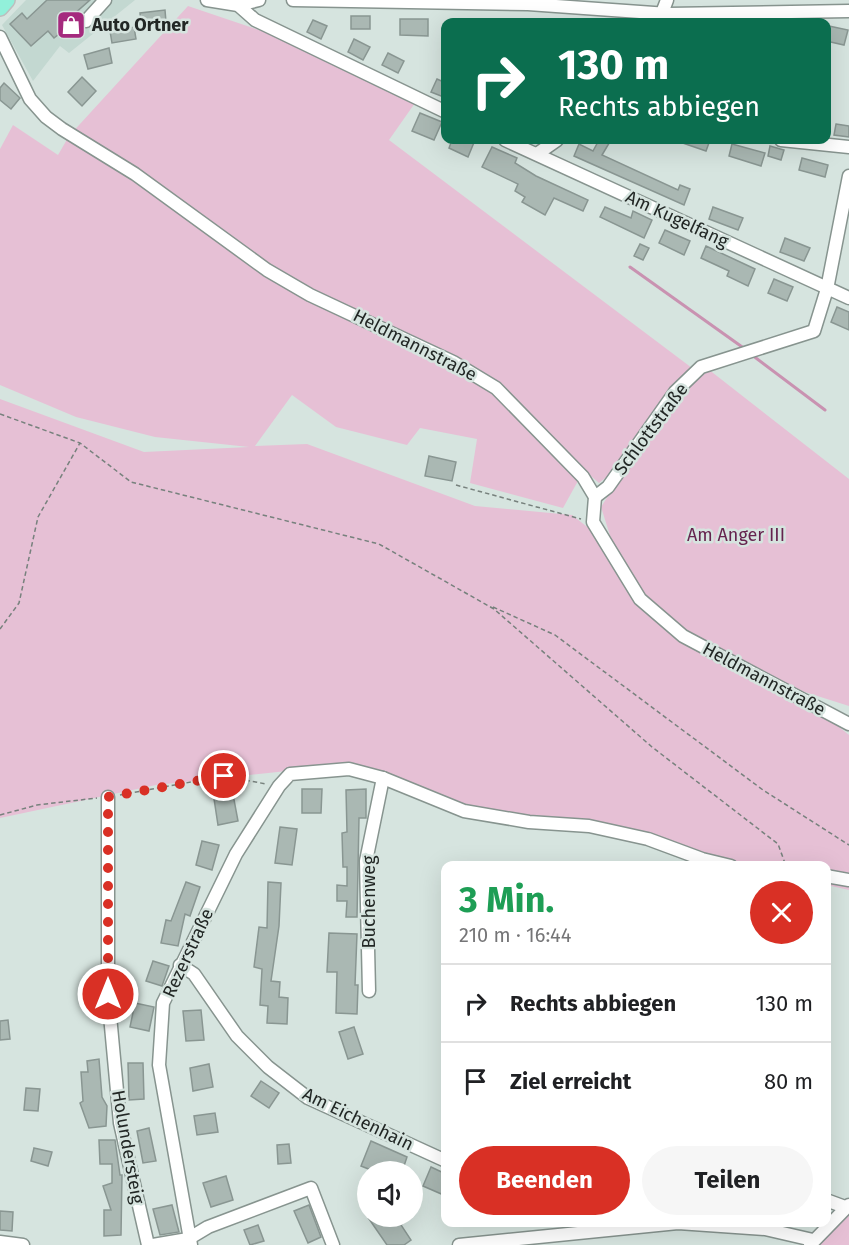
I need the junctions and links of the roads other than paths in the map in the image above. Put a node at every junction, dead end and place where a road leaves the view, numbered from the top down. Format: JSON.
{"nodes":[{"id":1,"x":7,"y":0,"type":"edge"},
{"id":2,"x":105,"y":0,"type":"edge"},
{"id":3,"x":207,"y":0,"type":"edge"},
{"id":4,"x":259,"y":0,"type":"edge"},
{"id":5,"x":292,"y":0,"type":"edge"},
{"id":6,"x":667,"y":0,"type":"edge"},
{"id":7,"x":238,"y":5,"type":"junction"},
{"id":8,"x":799,"y":5,"type":"edge"},
{"id":9,"x":0,"y":8,"type":"edge"},
{"id":10,"x":849,"y":11,"type":"edge"},
{"id":11,"x":662,"y":14,"type":"junction"},
{"id":12,"x":86,"y":21,"type":"dead end"},
{"id":13,"x":0,"y":38,"type":"edge"},
{"id":14,"x":441,"y":110,"type":"edge"},
{"id":15,"x":514,"y":144,"type":"edge"},
{"id":16,"x":551,"y":144,"type":"edge"},
{"id":17,"x":820,"y":144,"type":"edge"},
{"id":18,"x":849,"y":147,"type":"edge"},
{"id":19,"x":537,"y":154,"type":"junction"},
{"id":20,"x":849,"y":176,"type":"edge"},
{"id":21,"x":844,"y":230,"type":"edge"},
{"id":22,"x":827,"y":289,"type":"junction"},
{"id":23,"x":849,"y":298,"type":"edge"},
{"id":24,"x":596,"y":497,"type":"junction"},
{"id":25,"x":849,"y":724,"type":"edge"},
{"id":26,"x":382,"y":778,"type":"junction"},
{"id":27,"x":108,"y":797,"type":"road end"},
{"id":28,"x":710,"y":861,"type":"edge"},
{"id":29,"x":831,"y":877,"type":"edge"},
{"id":30,"x":849,"y":880,"type":"edge"},
{"id":31,"x":180,"y":965,"type":"junction"},
{"id":32,"x":369,"y":991,"type":"dead end"},
{"id":33,"x":441,"y":1159,"type":"edge"},
{"id":34,"x":831,"y":1201,"type":"edge"},
{"id":35,"x":847,"y":1206,"type":"edge"},
{"id":36,"x":831,"y":1223,"type":"edge"},
{"id":37,"x":647,"y":1227,"type":"edge"},
{"id":38,"x":730,"y":1227,"type":"edge"},
{"id":39,"x":827,"y":1227,"type":"edge"},
{"id":40,"x":0,"y":1242,"type":"edge"},
{"id":41,"x":190,"y":1242,"type":"edge"},
{"id":42,"x":812,"y":1243,"type":"edge"},
{"id":43,"x":23,"y":1245,"type":"edge"},
{"id":44,"x":148,"y":1245,"type":"edge"},
{"id":45,"x":153,"y":1245,"type":"edge"},
{"id":46,"x":333,"y":1245,"type":"edge"},
{"id":47,"x":459,"y":1245,"type":"edge"}],
"edges":[{"from":1,"to":9,"type":"main road"},
{"from":2,"to":12,"type":"street"},
{"from":3,"to":7,"type":"street"},
{"from":4,"to":7,"type":"street"},
{"from":5,"to":11,"type":"street"},
{"from":6,"to":11,"type":"street"},
{"from":7,"to":14,"type":"street"},
{"from":8,"to":10,"type":"street"},
{"from":8,"to":11,"type":"street"},
{"from":13,"to":24,"type":"street","name":"Heldmannstraße"},
{"from":15,"to":19,"type":"street","name":"Am Kugelfang"},
{"from":16,"to":19,"type":"street"},
{"from":17,"to":18,"type":"street"},
{"from":19,"to":22,"type":"street","name":"Am Kugelfang"},
{"from":20,"to":21,"type":"street","name":"Schlottstraße"},
{"from":21,"to":22,"type":"street","name":"Schlottstraße"},
{"from":22,"to":23,"type":"street","name":"Am Kugelfang"},
{"from":22,"to":24,"type":"street","name":"Schlottstraße"},
{"from":24,"to":25,"type":"street","name":"Heldmannstraße"},
{"from":26,"to":28,"type":"street","name":"Rezerstraße"},
{"from":26,"to":31,"type":"street","name":"Rezerstraße"},
{"from":26,"to":32,"type":"street","name":"Buchenweg"},
{"from":27,"to":44,"type":"street","name":"Holundersteig"},
{"from":29,"to":30,"type":"street"},
{"from":31,"to":33,"type":"street","name":"Am Eichenhain"},
{"from":31,"to":41,"type":"street","name":"Rezerstraße"},
{"from":34,"to":35,"type":"street"},
{"from":35,"to":36,"type":"street"},
{"from":37,"to":47,"type":"street"},
{"from":38,"to":42,"type":"street"},
{"from":39,"to":42,"type":"street"},
{"from":40,"to":43,"type":"street"},
{"from":41,"to":45,"type":"street"},
{"from":41,"to":46,"type":"street"}]}
